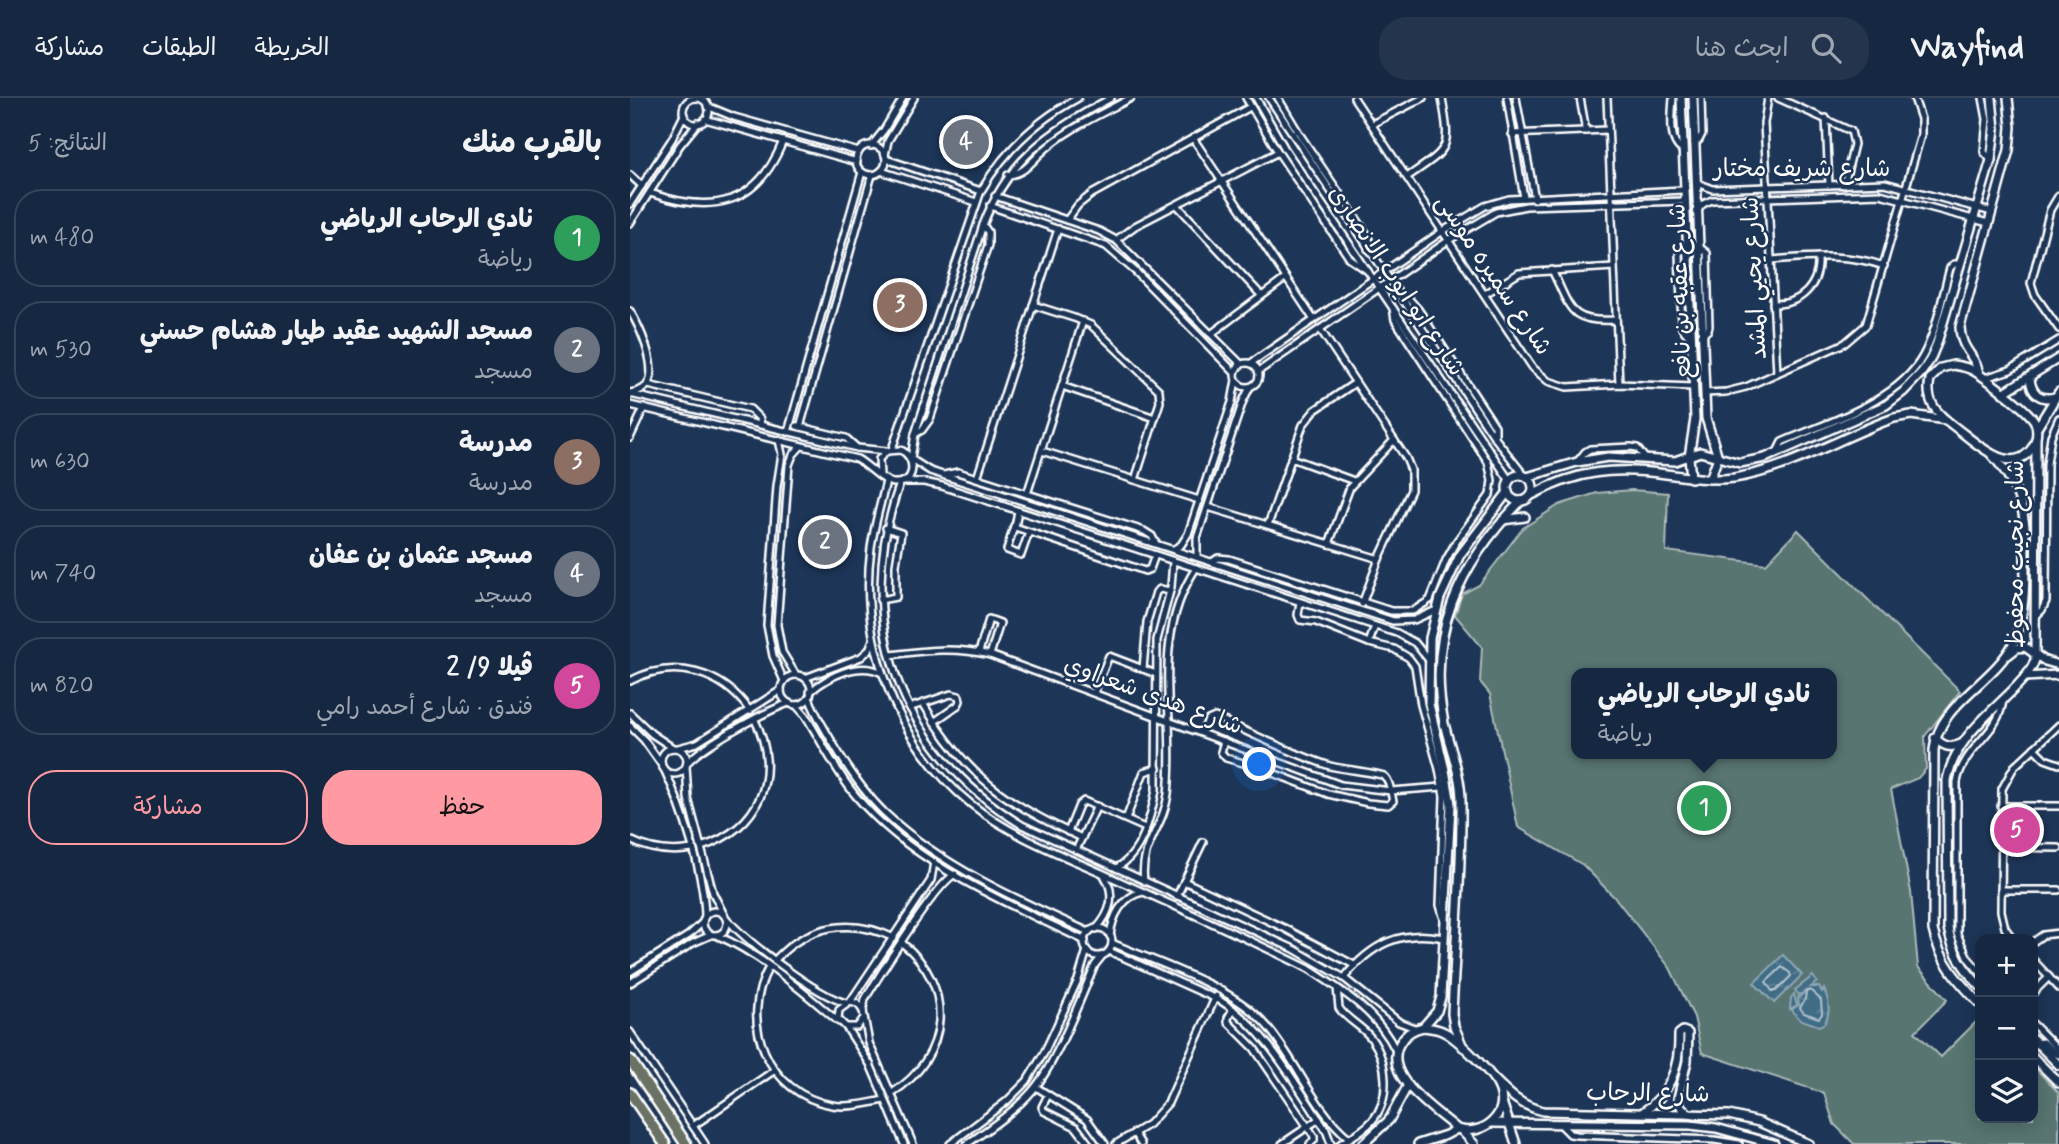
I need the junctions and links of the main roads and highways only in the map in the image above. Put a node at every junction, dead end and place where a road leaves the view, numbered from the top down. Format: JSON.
{"nodes":[{"id":1,"x":630,"y":1060,"type":"edge"},
{"id":2,"x":630,"y":1093,"type":"edge"},
{"id":3,"x":665,"y":1144,"type":"edge"},
{"id":4,"x":686,"y":1144,"type":"edge"}],
"edges":[{"from":1,"to":4,"type":"main road"},
{"from":2,"to":3,"type":"main road"}]}
